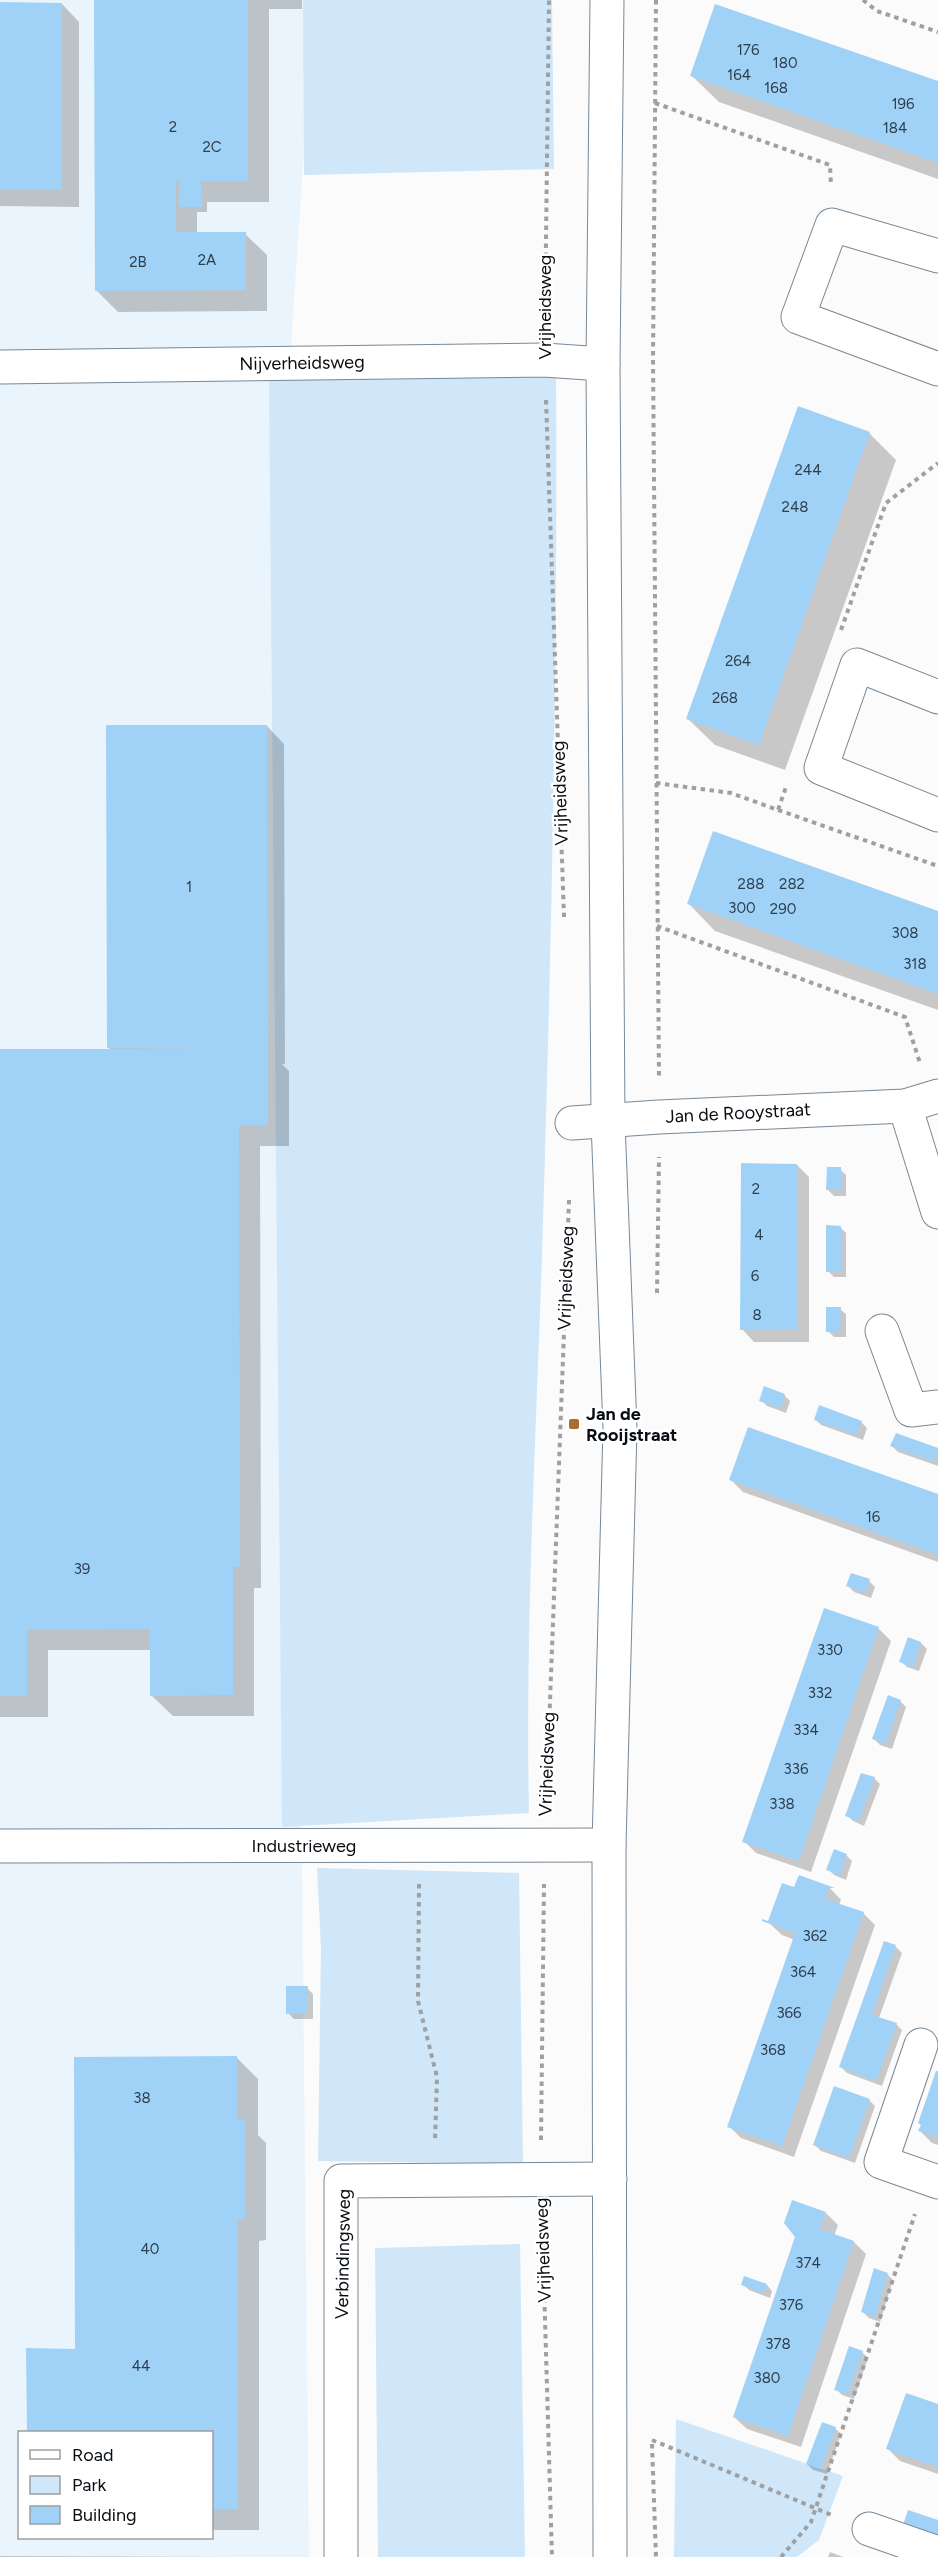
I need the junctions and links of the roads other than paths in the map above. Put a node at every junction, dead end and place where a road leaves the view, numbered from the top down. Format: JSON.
{"nodes":[{"id":1,"x":607,"y":0,"type":"edge"},
{"id":2,"x":938,"y":256,"type":"edge"},
{"id":3,"x":603,"y":364,"type":"junction"},
{"id":4,"x":0,"y":367,"type":"edge"},
{"id":5,"x":938,"y":369,"type":"edge"},
{"id":6,"x":938,"y":698,"type":"edge"},
{"id":7,"x":938,"y":815,"type":"edge"},
{"id":8,"x":925,"y":1100,"type":"edge"},
{"id":9,"x":608,"y":1122,"type":"junction"},
{"id":10,"x":572,"y":1123,"type":"dead end"},
{"id":11,"x":938,"y":1212,"type":"edge"},
{"id":12,"x":882,"y":1331,"type":"dead end"},
{"id":13,"x":938,"y":1407,"type":"edge"},
{"id":14,"x":609,"y":1845,"type":"junction"},
{"id":15,"x":0,"y":1846,"type":"edge"},
{"id":16,"x":921,"y":2045,"type":"dead end"},
{"id":17,"x":610,"y":2179,"type":"junction"},
{"id":18,"x":933,"y":2180,"type":"edge"},
{"id":19,"x":869,"y":2529,"type":"road end"},
{"id":20,"x":938,"y":2553,"type":"edge"},
{"id":21,"x":341,"y":2557,"type":"edge"},
{"id":22,"x":609,"y":2557,"type":"edge"}],
"edges":[{"from":1,"to":3,"type":"street"},
{"from":2,"to":5,"type":"street"},
{"from":3,"to":4,"type":"street","name":"Nijverheidsweg"},
{"from":3,"to":9,"type":"street"},
{"from":6,"to":7,"type":"street"},
{"from":8,"to":9,"type":"street","name":"Jan de Rooystraat"},
{"from":8,"to":11,"type":"street"},
{"from":9,"to":10,"type":"street","name":"Jan de Rooystraat"},
{"from":9,"to":14,"type":"street"},
{"from":12,"to":13,"type":"street"},
{"from":14,"to":15,"type":"street","name":"Industrieweg"},
{"from":14,"to":17,"type":"street"},
{"from":16,"to":18,"type":"street"},
{"from":17,"to":21,"type":"street","name":"Verbindingsweg"},
{"from":17,"to":22,"type":"street"},
{"from":19,"to":20,"type":"street"}]}
